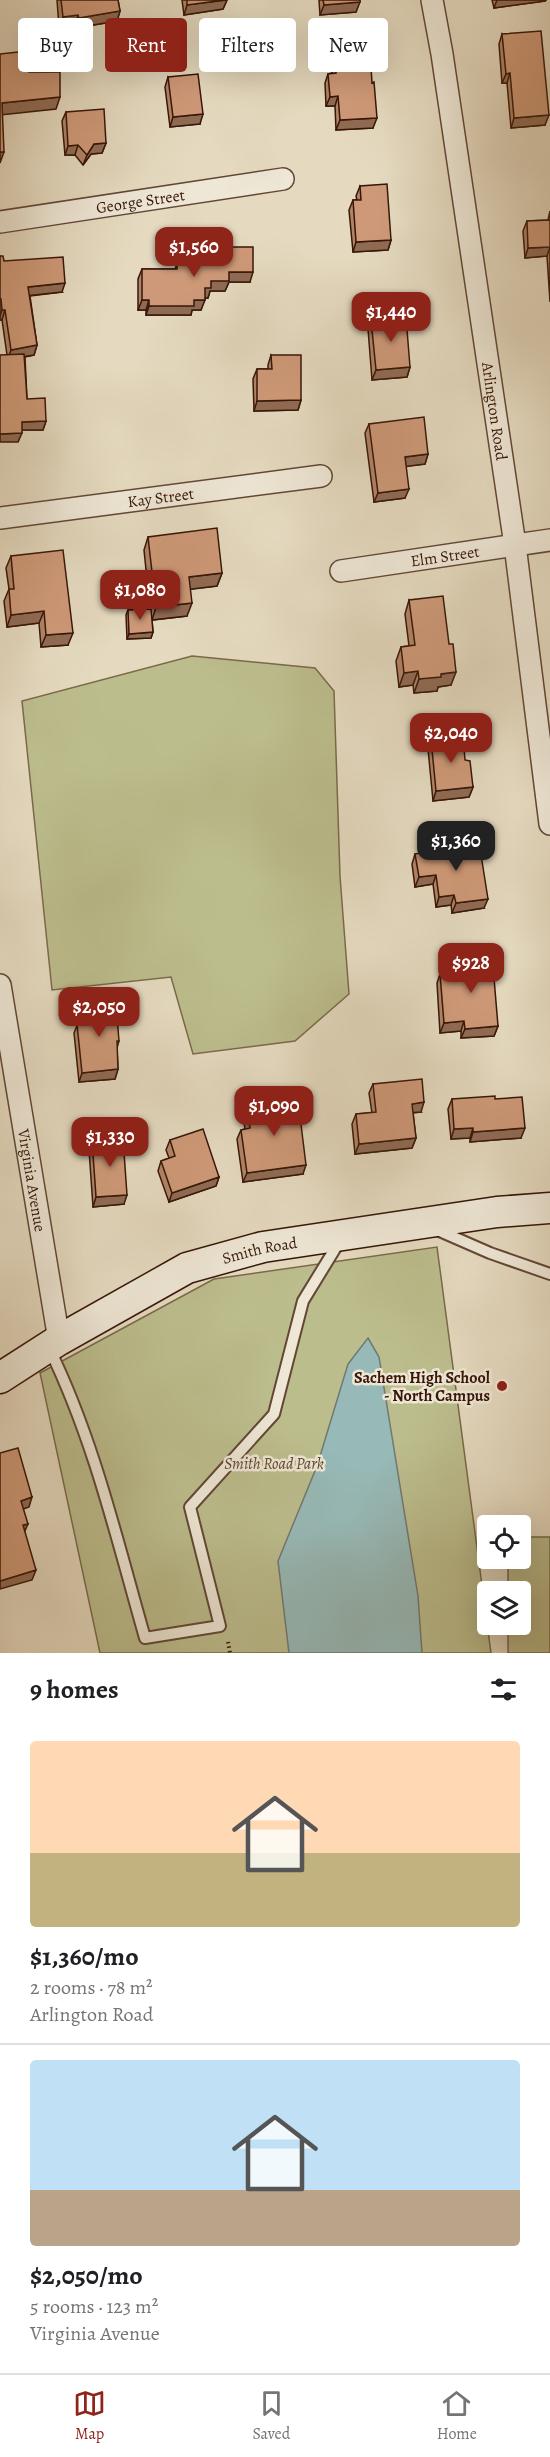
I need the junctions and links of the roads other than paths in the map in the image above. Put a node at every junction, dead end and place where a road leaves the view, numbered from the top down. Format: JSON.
{"nodes":[{"id":1,"x":432,"y":0,"type":"edge"},
{"id":2,"x":283,"y":179,"type":"dead end"},
{"id":3,"x":0,"y":222,"type":"edge"},
{"id":4,"x":321,"y":476,"type":"dead end"},
{"id":5,"x":0,"y":518,"type":"edge"},
{"id":6,"x":550,"y":540,"type":"edge"},
{"id":7,"x":515,"y":545,"type":"junction"},
{"id":8,"x":341,"y":571,"type":"dead end"},
{"id":9,"x":550,"y":824,"type":"edge"},
{"id":10,"x":0,"y":991,"type":"edge"},
{"id":11,"x":550,"y":1208,"type":"edge"},
{"id":12,"x":421,"y":1223,"type":"junction"},
{"id":13,"x":344,"y":1234,"type":"junction"},
{"id":14,"x":550,"y":1274,"type":"edge"},
{"id":15,"x":53,"y":1344,"type":"junction"},
{"id":16,"x":0,"y":1378,"type":"edge"}],
"edges":[{"from":1,"to":7,"type":"street","name":"Arlington Road"},
{"from":2,"to":3,"type":"street","name":"George Street"},
{"from":4,"to":5,"type":"street","name":"Kay Street"},
{"from":6,"to":7,"type":"street","name":"Elm Street"},
{"from":7,"to":8,"type":"street","name":"Elm Street"},
{"from":7,"to":9,"type":"street","name":"Arlington Road"},
{"from":10,"to":15,"type":"street","name":"Virginia Avenue"},
{"from":11,"to":12,"type":"street","name":"Smith Road"},
{"from":12,"to":13,"type":"street","name":"Smith Road"},
{"from":12,"to":14,"type":"lane"},
{"from":13,"to":15,"type":"street","name":"Smith Road"},
{"from":13,"to":15,"type":"lane"},
{"from":15,"to":16,"type":"street","name":"Smith Road"}]}
